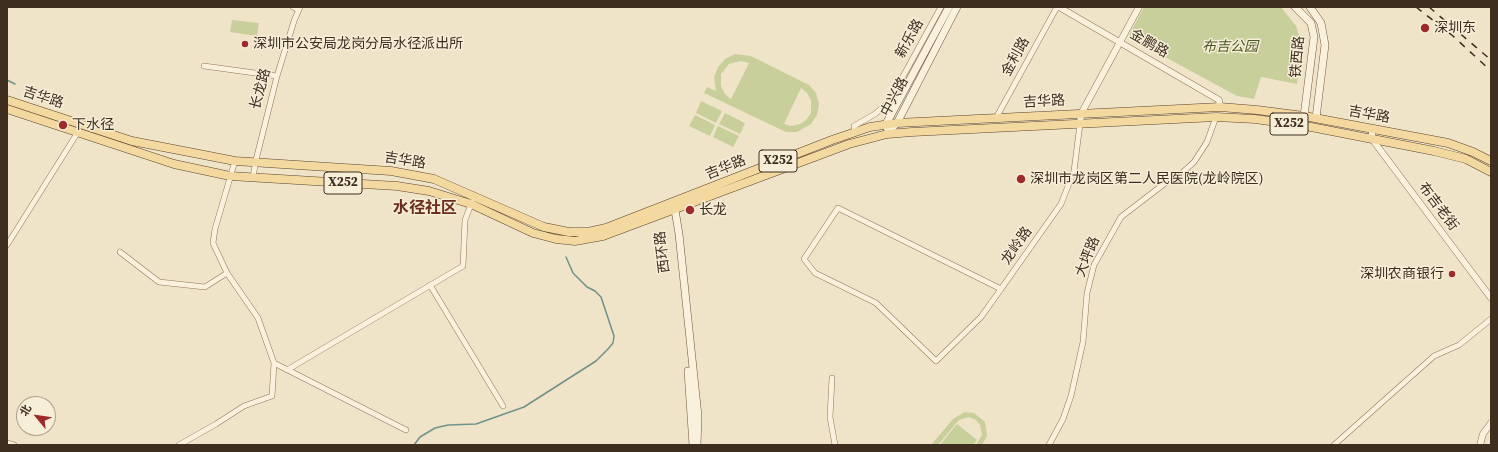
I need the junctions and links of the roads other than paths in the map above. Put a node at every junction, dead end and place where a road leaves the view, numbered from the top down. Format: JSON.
{"nodes":[{"id":1,"x":293,"y":7,"type":"edge"},
{"id":2,"x":941,"y":7,"type":"edge"},
{"id":3,"x":949,"y":7,"type":"edge"},
{"id":4,"x":957,"y":7,"type":"edge"},
{"id":5,"x":1058,"y":7,"type":"edge"},
{"id":6,"x":1139,"y":7,"type":"edge"},
{"id":7,"x":1295,"y":7,"type":"edge"},
{"id":8,"x":1310,"y":7,"type":"edge"},
{"id":9,"x":299,"y":8,"type":"edge"},
{"id":10,"x":1121,"y":42,"type":"junction"},
{"id":11,"x":204,"y":66,"type":"dead end"},
{"id":12,"x":277,"y":76,"type":"junction"},
{"id":13,"x":913,"y":83,"type":"junction"},
{"id":14,"x":7,"y":100,"type":"edge"},
{"id":15,"x":1220,"y":107,"type":"junction"},
{"id":16,"x":7,"y":109,"type":"edge"},
{"id":17,"x":1081,"y":114,"type":"junction"},
{"id":18,"x":1304,"y":116,"type":"junction"},
{"id":19,"x":1216,"y":117,"type":"junction"},
{"id":20,"x":996,"y":118,"type":"junction"},
{"id":21,"x":1316,"y":118,"type":"junction"},
{"id":22,"x":897,"y":123,"type":"junction"},
{"id":23,"x":886,"y":124,"type":"junction"},
{"id":24,"x":1080,"y":124,"type":"junction"},
{"id":25,"x":1372,"y":129,"type":"junction"},
{"id":26,"x":78,"y":132,"type":"junction"},
{"id":27,"x":855,"y":132,"type":"junction"},
{"id":28,"x":887,"y":134,"type":"junction"},
{"id":29,"x":1372,"y":139,"type":"junction"},
{"id":30,"x":235,"y":161,"type":"junction"},
{"id":31,"x":1491,"y":161,"type":"edge"},
{"id":32,"x":255,"y":162,"type":"junction"},
{"id":33,"x":1491,"y":172,"type":"edge"},
{"id":34,"x":230,"y":176,"type":"junction"},
{"id":35,"x":253,"y":177,"type":"junction"},
{"id":36,"x":475,"y":196,"type":"junction"},
{"id":37,"x":471,"y":204,"type":"junction"},
{"id":38,"x":672,"y":208,"type":"junction"},
{"id":39,"x":7,"y":245,"type":"edge"},
{"id":40,"x":120,"y":252,"type":"dead end"},
{"id":41,"x":227,"y":273,"type":"junction"},
{"id":42,"x":430,"y":285,"type":"junction"},
{"id":43,"x":1001,"y":289,"type":"junction"},
{"id":44,"x":1491,"y":298,"type":"edge"},
{"id":45,"x":1491,"y":319,"type":"edge"},
{"id":46,"x":274,"y":363,"type":"junction"},
{"id":47,"x":287,"y":370,"type":"junction"},
{"id":48,"x":832,"y":378,"type":"dead end"},
{"id":49,"x":503,"y":406,"type":"dead end"},
{"id":50,"x":1491,"y":423,"type":"edge"},
{"id":51,"x":406,"y":430,"type":"dead end"},
{"id":52,"x":7,"y":443,"type":"edge"},
{"id":53,"x":14,"y":445,"type":"edge"},
{"id":54,"x":179,"y":445,"type":"edge"},
{"id":55,"x":692,"y":445,"type":"edge"},
{"id":56,"x":697,"y":445,"type":"edge"},
{"id":57,"x":835,"y":445,"type":"edge"},
{"id":58,"x":1049,"y":445,"type":"edge"},
{"id":59,"x":1334,"y":445,"type":"edge"},
{"id":60,"x":1480,"y":445,"type":"edge"}],
"edges":[{"from":1,"to":9,"type":"street","name":"长龙路"},
{"from":2,"to":27,"type":"street","name":"新乐路"},
{"from":3,"to":13,"type":"main road","name":"中兴路"},
{"from":4,"to":13,"type":"main road","name":"中兴路"},
{"from":5,"to":10,"type":"street","name":"金鹏路"},
{"from":5,"to":20,"type":"street","name":"金利路"},
{"from":6,"to":10,"type":"street"},
{"from":7,"to":18,"type":"main road","name":"铁西路"},
{"from":8,"to":21,"type":"main road","name":"铁西路"},
{"from":9,"to":12,"type":"street","name":"长龙路"},
{"from":10,"to":15,"type":"street","name":"金鹏路"},
{"from":10,"to":17,"type":"street"},
{"from":11,"to":12,"type":"street"},
{"from":12,"to":32,"type":"street","name":"长龙路"},
{"from":13,"to":22,"type":"main road","name":"中兴路"},
{"from":13,"to":23,"type":"main road","name":"中兴路"},
{"from":14,"to":30,"type":"main road","name":"吉华路","number":"X252"},
{"from":15,"to":17,"type":"main road","name":"吉华路","number":"X252"},
{"from":15,"to":18,"type":"main road","name":"吉华路","number":"X252"},
{"from":16,"to":26,"type":"main road","name":"吉华路","number":"X252"},
{"from":17,"to":20,"type":"main road","name":"吉华路","number":"X252"},
{"from":17,"to":24,"type":"street"},
{"from":18,"to":21,"type":"main road","name":"吉华路","number":"X252"},
{"from":19,"to":24,"type":"main road","name":"吉华路","number":"X252"},
{"from":19,"to":29,"type":"main road","name":"吉华路","number":"X252"},
{"from":19,"to":58,"type":"street","name":"大坪路"},
{"from":20,"to":22,"type":"main road","name":"吉华路","number":"X252"},
{"from":21,"to":25,"type":"main road","name":"吉华路","number":"X252"},
{"from":22,"to":23,"type":"main road","name":"吉华路","number":"X252"},
{"from":22,"to":28,"type":"main road","name":"中兴路"},
{"from":23,"to":27,"type":"main road","name":"吉华路","number":"X252"},
{"from":23,"to":28,"type":"main road","name":"中兴路"},
{"from":24,"to":28,"type":"main road","name":"吉华路","number":"X252"},
{"from":24,"to":43,"type":"street","name":"龙岭路"},
{"from":25,"to":29,"type":"street"},
{"from":25,"to":31,"type":"main road","name":"吉华路","number":"X252"},
{"from":26,"to":34,"type":"main road","name":"吉华路","number":"X252"},
{"from":26,"to":39,"type":"street"},
{"from":27,"to":38,"type":"main road","name":"吉华路","number":"X252"},
{"from":28,"to":38,"type":"main road","name":"吉华路","number":"X252"},
{"from":29,"to":33,"type":"main road","name":"吉华路","number":"X252"},
{"from":29,"to":44,"type":"street","name":"布吉老街"},
{"from":30,"to":32,"type":"main road","name":"吉华路","number":"X252"},
{"from":30,"to":34,"type":"street"},
{"from":32,"to":35,"type":"street","name":"长龙路"},
{"from":32,"to":36,"type":"main road","name":"吉华路","number":"X252"},
{"from":34,"to":35,"type":"main road","name":"吉华路","number":"X252"},
{"from":34,"to":41,"type":"street"},
{"from":35,"to":37,"type":"main road","name":"吉华路","number":"X252"},
{"from":36,"to":37,"type":"street"},
{"from":36,"to":38,"type":"main road","name":"吉华路","number":"X252"},
{"from":37,"to":38,"type":"main road","name":"吉华路","number":"X252"},
{"from":37,"to":42,"type":"street"},
{"from":38,"to":55,"type":"main road","name":"西环路"},
{"from":38,"to":56,"type":"main road","name":"西环路"},
{"from":40,"to":41,"type":"street"},
{"from":41,"to":46,"type":"street"},
{"from":42,"to":47,"type":"street"},
{"from":42,"to":49,"type":"street"},
{"from":43,"to":43,"type":"street","name":"龙岭路"},
{"from":45,"to":59,"type":"street"},
{"from":46,"to":47,"type":"street"},
{"from":46,"to":54,"type":"street"},
{"from":47,"to":51,"type":"street"},
{"from":48,"to":57,"type":"street"},
{"from":50,"to":60,"type":"street"},
{"from":52,"to":53,"type":"street"}]}
